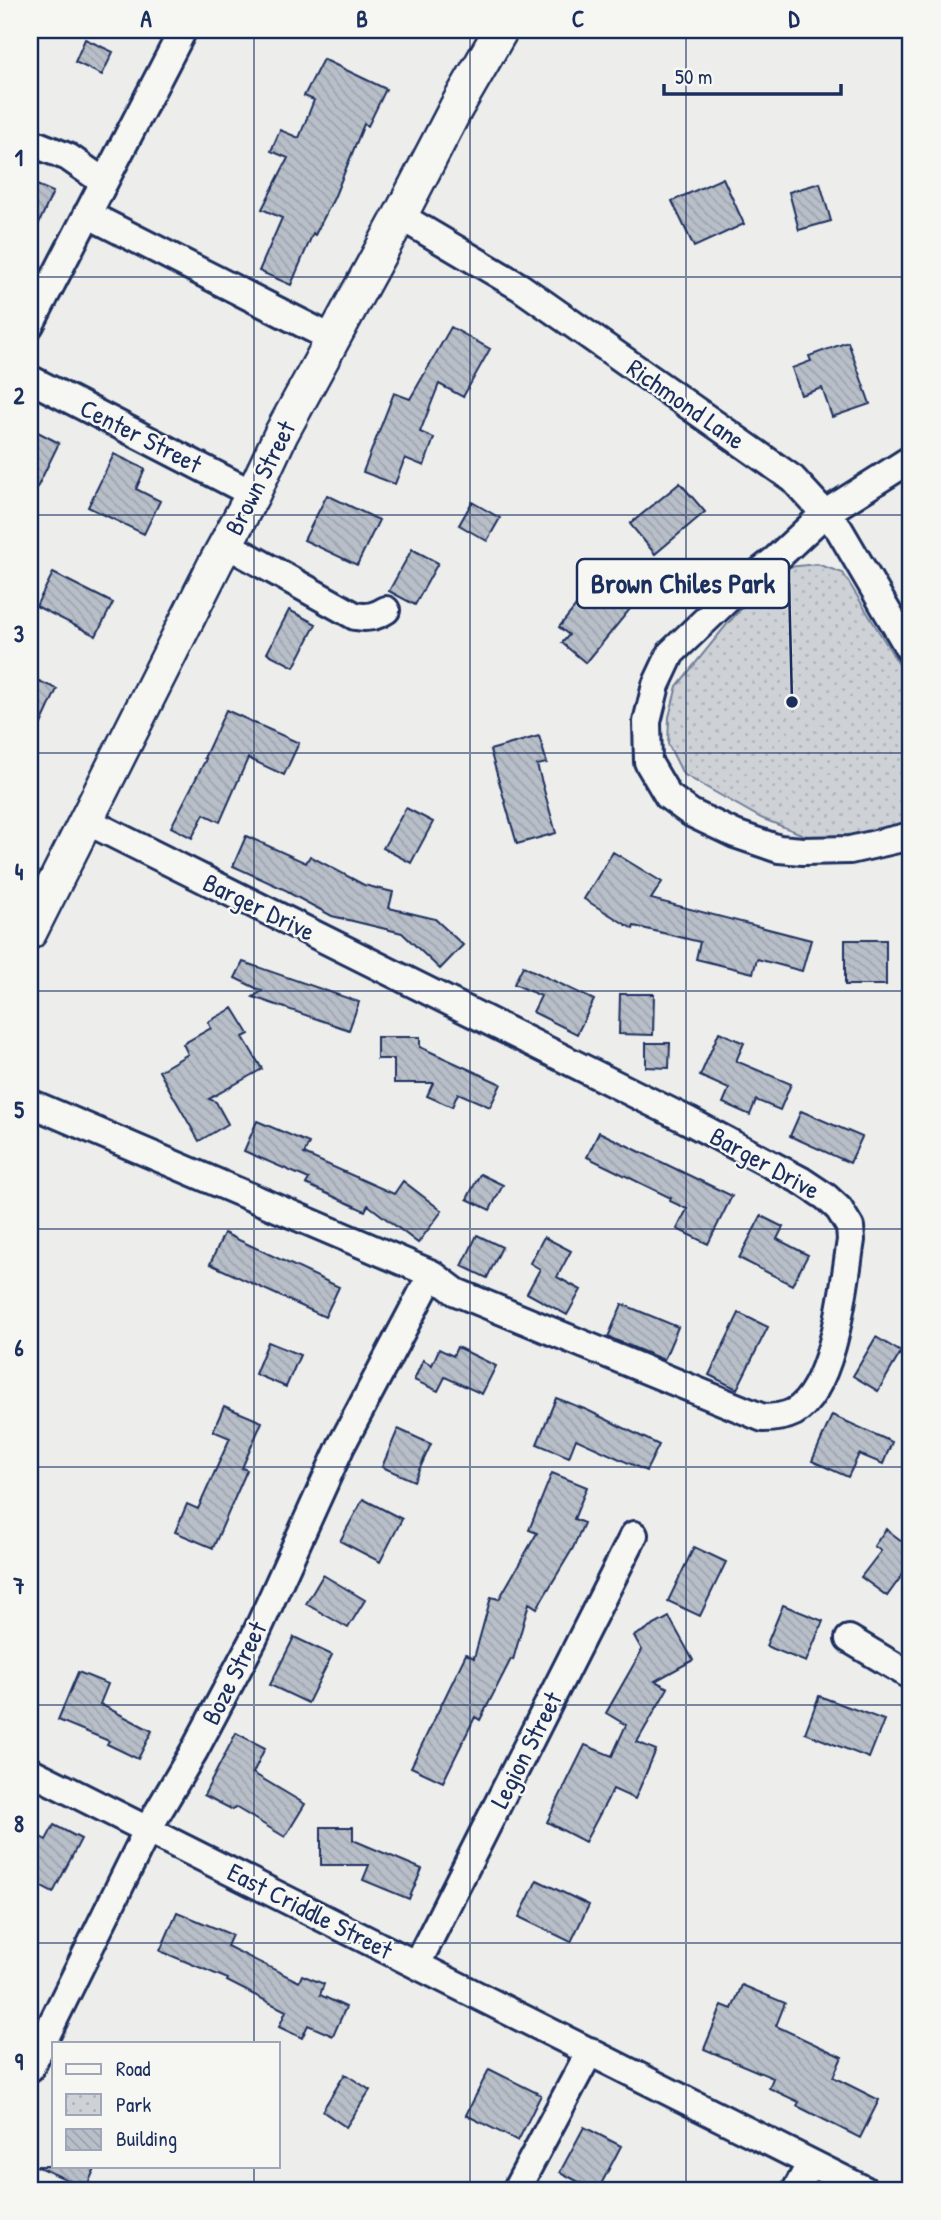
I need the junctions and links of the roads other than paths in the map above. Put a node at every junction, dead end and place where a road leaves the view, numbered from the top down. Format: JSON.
{"nodes":[{"id":1,"x":183,"y":30,"type":"edge"},
{"id":2,"x":497,"y":32,"type":"edge"},
{"id":3,"x":30,"y":142,"type":"edge"},
{"id":4,"x":104,"y":181,"type":"junction"},
{"id":5,"x":87,"y":214,"type":"junction"},
{"id":6,"x":400,"y":216,"type":"junction"},
{"id":7,"x":30,"y":325,"type":"edge"},
{"id":8,"x":334,"y":339,"type":"junction"},
{"id":9,"x":30,"y":379,"type":"edge"},
{"id":10,"x":911,"y":459,"type":"edge"},
{"id":11,"x":253,"y":494,"type":"junction"},
{"id":12,"x":824,"y":514,"type":"junction"},
{"id":13,"x":226,"y":544,"type":"junction"},
{"id":14,"x":386,"y":610,"type":"dead end"},
{"id":15,"x":911,"y":652,"type":"edge"},
{"id":16,"x":85,"y":820,"type":"junction"},
{"id":17,"x":911,"y":836,"type":"edge"},
{"id":18,"x":30,"y":932,"type":"edge"},
{"id":19,"x":30,"y":1103,"type":"edge"},
{"id":20,"x":432,"y":1274,"type":"junction"},
{"id":21,"x":635,"y":1535,"type":"dead end"},
{"id":22,"x":849,"y":1639,"type":"dead end"},
{"id":23,"x":910,"y":1673,"type":"edge"},
{"id":24,"x":30,"y":1771,"type":"edge"},
{"id":25,"x":148,"y":1829,"type":"junction"},
{"id":26,"x":417,"y":1964,"type":"junction"},
{"id":27,"x":590,"y":2052,"type":"junction"},
{"id":28,"x":30,"y":2068,"type":"edge"},
{"id":29,"x":811,"y":2163,"type":"junction"},
{"id":30,"x":516,"y":2190,"type":"edge"},
{"id":31,"x":796,"y":2190,"type":"edge"},
{"id":32,"x":864,"y":2190,"type":"edge"}],
"edges":[{"from":1,"to":4,"type":"street"},
{"from":2,"to":6,"type":"main road","name":"Brown Street"},
{"from":3,"to":4,"type":"street"},
{"from":4,"to":5,"type":"street"},
{"from":5,"to":7,"type":"street"},
{"from":5,"to":8,"type":"street"},
{"from":6,"to":8,"type":"main road","name":"Brown Street"},
{"from":6,"to":12,"type":"street","name":"Richmond Lane"},
{"from":8,"to":11,"type":"main road","name":"Brown Street"},
{"from":9,"to":11,"type":"street","name":"Center Street"},
{"from":10,"to":12,"type":"street"},
{"from":11,"to":13,"type":"main road","name":"Brown Street"},
{"from":12,"to":15,"type":"street","name":"Richmond Lane"},
{"from":12,"to":17,"type":"street"},
{"from":13,"to":14,"type":"street"},
{"from":13,"to":16,"type":"main road","name":"Brown Street"},
{"from":16,"to":18,"type":"main road","name":"Brown Street"},
{"from":16,"to":20,"type":"street","name":"Barger Drive"},
{"from":19,"to":20,"type":"street","name":"Barger Drive"},
{"from":20,"to":25,"type":"street","name":"Boze Street"},
{"from":21,"to":26,"type":"street","name":"Legion Street"},
{"from":22,"to":23,"type":"street"},
{"from":24,"to":25,"type":"street","name":"East Criddle Street"},
{"from":25,"to":26,"type":"street","name":"East Criddle Street"},
{"from":25,"to":28,"type":"street","name":"Boze Street"},
{"from":26,"to":27,"type":"street","name":"East Criddle Street"},
{"from":27,"to":29,"type":"street","name":"East Criddle Street"},
{"from":27,"to":30,"type":"street"},
{"from":29,"to":31,"type":"street"},
{"from":29,"to":32,"type":"street","name":"East Criddle Street"}]}
